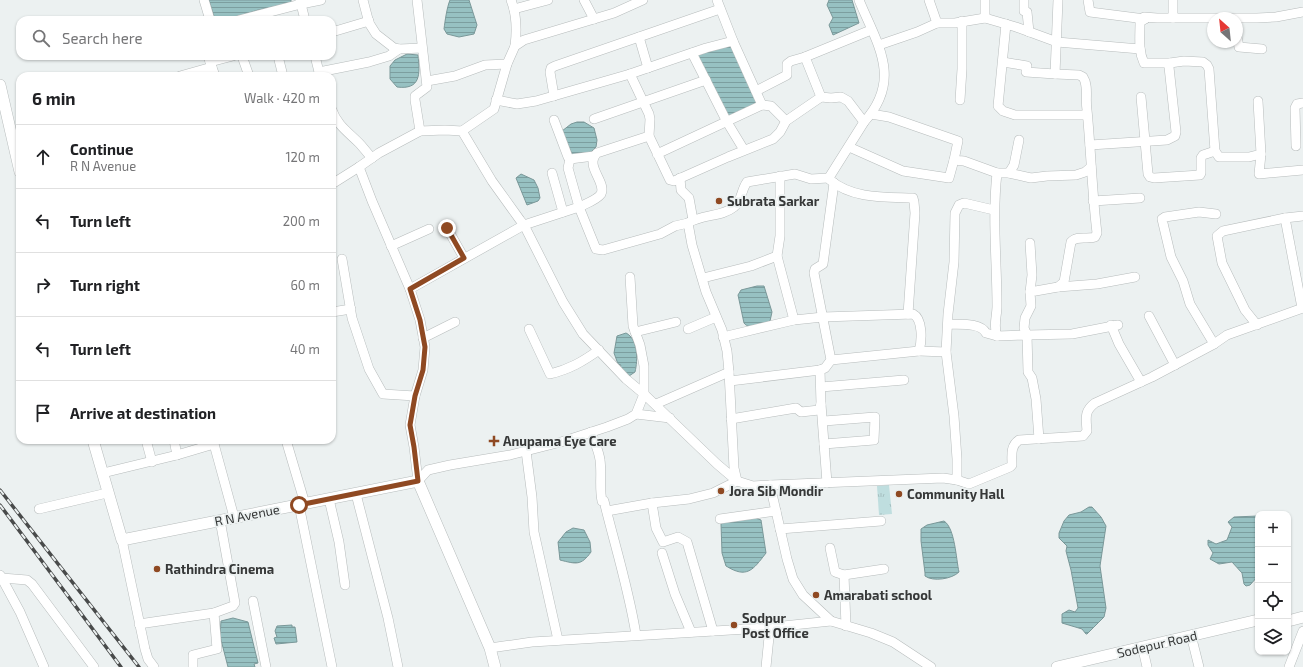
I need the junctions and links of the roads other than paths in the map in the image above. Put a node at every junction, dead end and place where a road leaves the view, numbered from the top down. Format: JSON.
{"nodes":[{"id":1,"x":204,"y":0,"type":"edge"},
{"id":2,"x":321,"y":0,"type":"edge"},
{"id":3,"x":363,"y":0,"type":"edge"},
{"id":4,"x":417,"y":0,"type":"edge"},
{"id":5,"x":548,"y":0,"type":"edge"},
{"id":6,"x":584,"y":0,"type":"edge"},
{"id":7,"x":643,"y":0,"type":"edge"},
{"id":8,"x":716,"y":0,"type":"edge"},
{"id":9,"x":859,"y":0,"type":"edge"},
{"id":10,"x":929,"y":0,"type":"edge"},
{"id":11,"x":985,"y":0,"type":"edge"},
{"id":12,"x":1024,"y":0,"type":"edge"},
{"id":13,"x":1058,"y":0,"type":"edge"},
{"id":14,"x":1088,"y":0,"type":"edge"},
{"id":15,"x":1173,"y":0,"type":"edge"},
{"id":16,"x":300,"y":2,"type":"edge"},
{"id":17,"x":512,"y":4,"type":"edge"},
{"id":18,"x":720,"y":9,"type":"junction"},
{"id":19,"x":1303,"y":12,"type":"edge"},
{"id":20,"x":209,"y":16,"type":"edge"},
{"id":21,"x":264,"y":16,"type":"edge"},
{"id":22,"x":304,"y":16,"type":"edge"},
{"id":23,"x":986,"y":18,"type":"junction"},
{"id":24,"x":1172,"y":18,"type":"junction"},
{"id":25,"x":1207,"y":18,"type":"edge"},
{"id":26,"x":1243,"y":18,"type":"edge"},
{"id":27,"x":594,"y":19,"type":"junction"},
{"id":28,"x":1145,"y":19,"type":"junction"},
{"id":29,"x":369,"y":21,"type":"junction"},
{"id":30,"x":962,"y":21,"type":"junction"},
{"id":31,"x":937,"y":23,"type":"junction"},
{"id":32,"x":1006,"y":24,"type":"junction"},
{"id":33,"x":871,"y":30,"type":"junction"},
{"id":34,"x":336,"y":31,"type":"edge"},
{"id":35,"x":1029,"y":32,"type":"junction"},
{"id":36,"x":639,"y":38,"type":"junction"},
{"id":37,"x":733,"y":41,"type":"junction"},
{"id":38,"x":1057,"y":42,"type":"junction"},
{"id":39,"x":879,"y":45,"type":"junction"},
{"id":40,"x":515,"y":46,"type":"junction"},
{"id":41,"x":1243,"y":47,"type":"edge"},
{"id":42,"x":422,"y":48,"type":"junction"},
{"id":43,"x":399,"y":49,"type":"junction"},
{"id":44,"x":1140,"y":49,"type":"junction"},
{"id":45,"x":1262,"y":49,"type":"dead end"},
{"id":46,"x":692,"y":53,"type":"junction"},
{"id":47,"x":805,"y":57,"type":"junction"},
{"id":48,"x":223,"y":60,"type":"edge"},
{"id":49,"x":243,"y":60,"type":"edge"},
{"id":50,"x":279,"y":60,"type":"edge"},
{"id":51,"x":316,"y":60,"type":"edge"},
{"id":52,"x":1003,"y":62,"type":"junction"},
{"id":53,"x":1170,"y":63,"type":"junction"},
{"id":54,"x":507,"y":64,"type":"junction"},
{"id":55,"x":211,"y":65,"type":"edge"},
{"id":56,"x":648,"y":68,"type":"junction"},
{"id":57,"x":191,"y":72,"type":"edge"},
{"id":58,"x":248,"y":72,"type":"edge"},
{"id":59,"x":282,"y":72,"type":"edge"},
{"id":60,"x":319,"y":72,"type":"edge"},
{"id":61,"x":328,"y":72,"type":"edge"},
{"id":62,"x":630,"y":74,"type":"junction"},
{"id":63,"x":1055,"y":74,"type":"junction"},
{"id":64,"x":706,"y":80,"type":"junction"},
{"id":65,"x":427,"y":81,"type":"junction"},
{"id":66,"x":0,"y":85,"type":"edge"},
{"id":67,"x":756,"y":91,"type":"junction"},
{"id":68,"x":554,"y":96,"type":"junction"},
{"id":69,"x":821,"y":97,"type":"junction"},
{"id":70,"x":1141,"y":97,"type":"dead end"},
{"id":71,"x":496,"y":100,"type":"junction"},
{"id":72,"x":960,"y":100,"type":"dead end"},
{"id":73,"x":643,"y":101,"type":"junction"},
{"id":74,"x":1258,"y":101,"type":"dead end"},
{"id":75,"x":1303,"y":103,"type":"edge"},
{"id":76,"x":762,"y":105,"type":"junction"},
{"id":77,"x":871,"y":114,"type":"junction"},
{"id":78,"x":1087,"y":115,"type":"junction"},
{"id":79,"x":594,"y":119,"type":"dead end"},
{"id":80,"x":554,"y":120,"type":"dead end"},
{"id":81,"x":336,"y":121,"type":"edge"},
{"id":82,"x":786,"y":121,"type":"junction"},
{"id":83,"x":727,"y":122,"type":"junction"},
{"id":84,"x":864,"y":122,"type":"junction"},
{"id":85,"x":420,"y":131,"type":"junction"},
{"id":86,"x":462,"y":131,"type":"junction"},
{"id":87,"x":649,"y":136,"type":"junction"},
{"id":88,"x":1019,"y":140,"type":"dead end"},
{"id":89,"x":1145,"y":142,"type":"junction"},
{"id":90,"x":1090,"y":145,"type":"junction"},
{"id":91,"x":1296,"y":146,"type":"dead end"},
{"id":92,"x":849,"y":147,"type":"junction"},
{"id":93,"x":744,"y":150,"type":"junction"},
{"id":94,"x":1215,"y":151,"type":"junction"},
{"id":95,"x":657,"y":154,"type":"junction"},
{"id":96,"x":1261,"y":154,"type":"junction"},
{"id":97,"x":16,"y":155,"type":"edge"},
{"id":98,"x":594,"y":156,"type":"junction"},
{"id":99,"x":372,"y":158,"type":"junction"},
{"id":100,"x":570,"y":159,"type":"junction"},
{"id":101,"x":954,"y":160,"type":"junction"},
{"id":102,"x":360,"y":167,"type":"junction"},
{"id":103,"x":1091,"y":167,"type":"junction"},
{"id":104,"x":1303,"y":170,"type":"edge"},
{"id":105,"x":552,"y":172,"type":"dead end"},
{"id":106,"x":1009,"y":173,"type":"junction"},
{"id":107,"x":997,"y":174,"type":"junction"},
{"id":108,"x":780,"y":176,"type":"junction"},
{"id":109,"x":680,"y":178,"type":"junction"},
{"id":110,"x":831,"y":180,"type":"junction"},
{"id":111,"x":336,"y":182,"type":"edge"},
{"id":112,"x":1140,"y":198,"type":"dead end"},
{"id":113,"x":1093,"y":201,"type":"junction"},
{"id":114,"x":579,"y":207,"type":"junction"},
{"id":115,"x":994,"y":210,"type":"junction"},
{"id":116,"x":563,"y":212,"type":"junction"},
{"id":117,"x":1216,"y":214,"type":"dead end"},
{"id":118,"x":1303,"y":216,"type":"edge"},
{"id":119,"x":1285,"y":218,"type":"junction"},
{"id":120,"x":691,"y":221,"type":"junction"},
{"id":121,"x":524,"y":225,"type":"junction"},
{"id":122,"x":447,"y":228,"type":"dead end"},
{"id":123,"x":429,"y":229,"type":"dead end"},
{"id":124,"x":1030,"y":243,"type":"dead end"},
{"id":125,"x":392,"y":246,"type":"junction"},
{"id":126,"x":777,"y":256,"type":"junction"},
{"id":127,"x":464,"y":258,"type":"junction"},
{"id":128,"x":342,"y":259,"type":"dead end"},
{"id":129,"x":1299,"y":273,"type":"edge"},
{"id":130,"x":630,"y":277,"type":"dead end"},
{"id":131,"x":703,"y":278,"type":"junction"},
{"id":132,"x":1135,"y":278,"type":"dead end"},
{"id":133,"x":1058,"y":287,"type":"junction"},
{"id":134,"x":410,"y":289,"type":"junction"},
{"id":135,"x":1030,"y":292,"type":"junction"},
{"id":136,"x":351,"y":308,"type":"junction"},
{"id":137,"x":1303,"y":308,"type":"edge"},
{"id":138,"x":336,"y":311,"type":"edge"},
{"id":139,"x":908,"y":314,"type":"junction"},
{"id":140,"x":1149,"y":316,"type":"dead end"},
{"id":141,"x":716,"y":317,"type":"junction"},
{"id":142,"x":823,"y":317,"type":"junction"},
{"id":143,"x":794,"y":320,"type":"junction"},
{"id":144,"x":455,"y":322,"type":"dead end"},
{"id":145,"x":676,"y":322,"type":"dead end"},
{"id":146,"x":948,"y":324,"type":"junction"},
{"id":147,"x":1257,"y":325,"type":"junction"},
{"id":148,"x":530,"y":329,"type":"dead end"},
{"id":149,"x":688,"y":329,"type":"dead end"},
{"id":150,"x":635,"y":332,"type":"junction"},
{"id":151,"x":1027,"y":335,"type":"junction"},
{"id":152,"x":997,"y":336,"type":"junction"},
{"id":153,"x":724,"y":337,"type":"junction"},
{"id":154,"x":423,"y":338,"type":"junction"},
{"id":155,"x":1214,"y":344,"type":"junction"},
{"id":156,"x":599,"y":350,"type":"junction"},
{"id":157,"x":919,"y":351,"type":"junction"},
{"id":158,"x":946,"y":352,"type":"junction"},
{"id":159,"x":831,"y":360,"type":"junction"},
{"id":160,"x":1175,"y":365,"type":"junction"},
{"id":161,"x":820,"y":370,"type":"junction"},
{"id":162,"x":729,"y":377,"type":"junction"},
{"id":163,"x":904,"y":380,"type":"dead end"},
{"id":164,"x":1140,"y":382,"type":"junction"},
{"id":165,"x":821,"y":387,"type":"junction"},
{"id":166,"x":644,"y":394,"type":"junction"},
{"id":167,"x":415,"y":396,"type":"junction"},
{"id":168,"x":656,"y":404,"type":"junction"},
{"id":169,"x":821,"y":404,"type":"junction"},
{"id":170,"x":636,"y":414,"type":"junction"},
{"id":171,"x":670,"y":418,"type":"junction"},
{"id":172,"x":731,"y":419,"type":"junction"},
{"id":173,"x":824,"y":421,"type":"junction"},
{"id":174,"x":590,"y":432,"type":"junction"},
{"id":175,"x":1040,"y":439,"type":"junction"},
{"id":176,"x":94,"y":444,"type":"edge"},
{"id":177,"x":147,"y":444,"type":"edge"},
{"id":178,"x":175,"y":444,"type":"edge"},
{"id":179,"x":207,"y":444,"type":"edge"},
{"id":180,"x":214,"y":444,"type":"edge"},
{"id":181,"x":287,"y":444,"type":"edge"},
{"id":182,"x":824,"y":444,"type":"junction"},
{"id":183,"x":526,"y":451,"type":"junction"},
{"id":184,"x":177,"y":455,"type":"junction"},
{"id":185,"x":152,"y":462,"type":"junction"},
{"id":186,"x":103,"y":473,"type":"junction"},
{"id":187,"x":957,"y":480,"type":"junction"},
{"id":188,"x":418,"y":481,"type":"junction"},
{"id":189,"x":737,"y":481,"type":"junction"},
{"id":190,"x":828,"y":483,"type":"junction"},
{"id":191,"x":770,"y":485,"type":"junction"},
{"id":192,"x":107,"y":492,"type":"junction"},
{"id":193,"x":356,"y":494,"type":"junction"},
{"id":194,"x":329,"y":499,"type":"junction"},
{"id":195,"x":652,"y":503,"type":"junction"},
{"id":196,"x":302,"y":504,"type":"junction"},
{"id":197,"x":39,"y":509,"type":"dead end"},
{"id":198,"x":607,"y":511,"type":"junction"},
{"id":199,"x":776,"y":511,"type":"junction"},
{"id":200,"x":234,"y":517,"type":"junction"},
{"id":201,"x":720,"y":519,"type":"dead end"},
{"id":202,"x":220,"y":520,"type":"junction"},
{"id":203,"x":881,"y":521,"type":"dead end"},
{"id":204,"x":780,"y":528,"type":"junction"},
{"id":205,"x":122,"y":540,"type":"junction"},
{"id":206,"x":830,"y":548,"type":"dead end"},
{"id":207,"x":662,"y":553,"type":"dead end"},
{"id":208,"x":884,"y":569,"type":"dead end"},
{"id":209,"x":844,"y":574,"type":"junction"},
{"id":210,"x":1,"y":576,"type":"edge"},
{"id":211,"x":345,"y":585,"type":"dead end"},
{"id":212,"x":253,"y":601,"type":"dead end"},
{"id":213,"x":1303,"y":609,"type":"edge"},
{"id":214,"x":1291,"y":612,"type":"edge"},
{"id":215,"x":214,"y":613,"type":"junction"},
{"id":216,"x":1303,"y":617,"type":"edge"},
{"id":217,"x":1291,"y":620,"type":"edge"},
{"id":218,"x":831,"y":621,"type":"junction"},
{"id":219,"x":1255,"y":621,"type":"edge"},
{"id":220,"x":139,"y":624,"type":"junction"},
{"id":221,"x":846,"y":626,"type":"junction"},
{"id":222,"x":770,"y":627,"type":"junction"},
{"id":223,"x":1255,"y":629,"type":"edge"},
{"id":224,"x":713,"y":631,"type":"junction"},
{"id":225,"x":1303,"y":631,"type":"edge"},
{"id":226,"x":691,"y":632,"type":"junction"},
{"id":227,"x":636,"y":635,"type":"junction"},
{"id":228,"x":558,"y":640,"type":"junction"},
{"id":229,"x":1194,"y":643,"type":"junction"},
{"id":230,"x":490,"y":648,"type":"junction"},
{"id":231,"x":1144,"y":654,"type":"junction"},
{"id":232,"x":44,"y":667,"type":"edge"},
{"id":233,"x":94,"y":667,"type":"edge"},
{"id":234,"x":154,"y":667,"type":"edge"},
{"id":235,"x":193,"y":667,"type":"edge"},
{"id":236,"x":266,"y":667,"type":"edge"},
{"id":237,"x":332,"y":667,"type":"edge"},
{"id":238,"x":398,"y":667,"type":"edge"},
{"id":239,"x":495,"y":667,"type":"edge"},
{"id":240,"x":766,"y":667,"type":"edge"},
{"id":241,"x":931,"y":667,"type":"edge"},
{"id":242,"x":1056,"y":667,"type":"edge"},
{"id":243,"x":1084,"y":667,"type":"edge"},
{"id":244,"x":1146,"y":667,"type":"edge"},
{"id":245,"x":1199,"y":667,"type":"edge"},
{"id":246,"x":1289,"y":667,"type":"edge"}],
"edges":[{"from":1,"to":20,"type":"street"},
{"from":2,"to":16,"type":"street"},
{"from":3,"to":29,"type":"street"},
{"from":4,"to":42,"type":"street"},
{"from":5,"to":17,"type":"street"},
{"from":6,"to":27,"type":"street"},
{"from":7,"to":27,"type":"street"},
{"from":8,"to":18,"type":"street"},
{"from":9,"to":33,"type":"street"},
{"from":10,"to":31,"type":"street"},
{"from":11,"to":23,"type":"street"},
{"from":12,"to":35,"type":"street"},
{"from":13,"to":38,"type":"street"},
{"from":14,"to":28,"type":"street"},
{"from":15,"to":24,"type":"street"},
{"from":16,"to":21,"type":"street"},
{"from":16,"to":22,"type":"street"},
{"from":17,"to":40,"type":"street"},
{"from":18,"to":36,"type":"street"},
{"from":18,"to":37,"type":"street"},
{"from":19,"to":26,"type":"street"},
{"from":23,"to":30,"type":"street"},
{"from":23,"to":32,"type":"street"},
{"from":24,"to":25,"type":"street"},
{"from":24,"to":28,"type":"street"},
{"from":27,"to":40,"type":"street"},
{"from":28,"to":44,"type":"street"},
{"from":29,"to":34,"type":"street"},
{"from":29,"to":43,"type":"street"},
{"from":30,"to":31,"type":"street"},
{"from":30,"to":72,"type":"street"},
{"from":31,"to":39,"type":"street"},
{"from":32,"to":35,"type":"street"},
{"from":32,"to":52,"type":"street"},
{"from":33,"to":39,"type":"street"},
{"from":33,"to":47,"type":"street"},
{"from":35,"to":38,"type":"street"},
{"from":36,"to":56,"type":"street"},
{"from":36,"to":68,"type":"street"},
{"from":37,"to":46,"type":"street"},
{"from":37,"to":67,"type":"street"},
{"from":38,"to":44,"type":"street"},
{"from":38,"to":63,"type":"street"},
{"from":39,"to":77,"type":"street"},
{"from":40,"to":54,"type":"street"},
{"from":41,"to":45,"type":"street"},
{"from":42,"to":43,"type":"street"},
{"from":42,"to":65,"type":"street"},
{"from":43,"to":61,"type":"street"},
{"from":44,"to":53,"type":"street"},
{"from":46,"to":56,"type":"street"},
{"from":46,"to":64,"type":"street"},
{"from":47,"to":67,"type":"street"},
{"from":47,"to":69,"type":"street"},
{"from":48,"to":55,"type":"street"},
{"from":49,"to":58,"type":"street"},
{"from":50,"to":59,"type":"street"},
{"from":51,"to":60,"type":"street"},
{"from":52,"to":63,"type":"street"},
{"from":52,"to":78,"type":"street"},
{"from":53,"to":89,"type":"street"},
{"from":53,"to":94,"type":"street"},
{"from":54,"to":65,"type":"street"},
{"from":54,"to":71,"type":"street"},
{"from":55,"to":57,"type":"street"},
{"from":56,"to":62,"type":"street"},
{"from":62,"to":68,"type":"street"},
{"from":62,"to":73,"type":"street"},
{"from":63,"to":78,"type":"street"},
{"from":64,"to":73,"type":"street"},
{"from":64,"to":83,"type":"street"},
{"from":65,"to":85,"type":"street"},
{"from":66,"to":97,"type":"main road"},
{"from":67,"to":76,"type":"street"},
{"from":68,"to":71,"type":"street"},
{"from":69,"to":82,"type":"street"},
{"from":69,"to":84,"type":"street"},
{"from":70,"to":89,"type":"street"},
{"from":71,"to":86,"type":"street"},
{"from":73,"to":79,"type":"street"},
{"from":73,"to":87,"type":"street"},
{"from":74,"to":96,"type":"street"},
{"from":75,"to":91,"type":"street"},
{"from":76,"to":82,"type":"street"},
{"from":76,"to":83,"type":"street"},
{"from":77,"to":84,"type":"street"},
{"from":77,"to":101,"type":"street"},
{"from":78,"to":90,"type":"street"},
{"from":80,"to":100,"type":"street"},
{"from":81,"to":99,"type":"street"},
{"from":82,"to":93,"type":"street"},
{"from":83,"to":93,"type":"street"},
{"from":83,"to":95,"type":"street"},
{"from":84,"to":92,"type":"street"},
{"from":85,"to":86,"type":"street"},
{"from":85,"to":99,"type":"street"},
{"from":86,"to":121,"type":"street"},
{"from":87,"to":95,"type":"street"},
{"from":87,"to":98,"type":"street"},
{"from":88,"to":106,"type":"street"},
{"from":89,"to":90,"type":"street"},
{"from":89,"to":94,"type":"street"},
{"from":90,"to":103,"type":"street"},
{"from":92,"to":101,"type":"street"},
{"from":92,"to":110,"type":"street"},
{"from":93,"to":109,"type":"street"},
{"from":94,"to":96,"type":"street"},
{"from":95,"to":109,"type":"street"},
{"from":96,"to":104,"type":"street"},
{"from":98,"to":100,"type":"street"},
{"from":98,"to":114,"type":"street"},
{"from":99,"to":102,"type":"street"},
{"from":100,"to":114,"type":"street"},
{"from":101,"to":107,"type":"street"},
{"from":102,"to":111,"type":"street"},
{"from":102,"to":125,"type":"street"},
{"from":103,"to":106,"type":"street"},
{"from":103,"to":113,"type":"street"},
{"from":105,"to":116,"type":"street"},
{"from":106,"to":107,"type":"street"},
{"from":107,"to":115,"type":"street"},
{"from":108,"to":110,"type":"street"},
{"from":108,"to":120,"type":"street"},
{"from":108,"to":126,"type":"street"},
{"from":109,"to":120,"type":"street"},
{"from":110,"to":139,"type":"street"},
{"from":110,"to":142,"type":"street"},
{"from":112,"to":113,"type":"street"},
{"from":113,"to":133,"type":"street"},
{"from":114,"to":116,"type":"street"},
{"from":114,"to":120,"type":"street"},
{"from":115,"to":146,"type":"street"},
{"from":115,"to":152,"type":"street"},
{"from":116,"to":121,"type":"street"},
{"from":117,"to":155,"type":"street"},
{"from":118,"to":119,"type":"street"},
{"from":119,"to":129,"type":"street"},
{"from":119,"to":147,"type":"street"},
{"from":120,"to":131,"type":"street"},
{"from":121,"to":127,"type":"street"},
{"from":121,"to":156,"type":"street"},
{"from":122,"to":127,"type":"street"},
{"from":123,"to":125,"type":"street"},
{"from":124,"to":135,"type":"street"},
{"from":125,"to":134,"type":"street"},
{"from":126,"to":131,"type":"street"},
{"from":126,"to":143,"type":"street"},
{"from":127,"to":134,"type":"street"},
{"from":128,"to":136,"type":"street"},
{"from":129,"to":137,"type":"street"},
{"from":130,"to":150,"type":"street"},
{"from":131,"to":141,"type":"street"},
{"from":132,"to":133,"type":"street"},
{"from":133,"to":135,"type":"street"},
{"from":134,"to":154,"type":"street"},
{"from":135,"to":151,"type":"street"},
{"from":136,"to":138,"type":"street"},
{"from":136,"to":167,"type":"street"},
{"from":137,"to":147,"type":"street"},
{"from":139,"to":142,"type":"street"},
{"from":139,"to":157,"type":"street"},
{"from":140,"to":160,"type":"street"},
{"from":141,"to":149,"type":"street"},
{"from":141,"to":153,"type":"street"},
{"from":142,"to":143,"type":"street"},
{"from":142,"to":159,"type":"street"},
{"from":143,"to":153,"type":"street"},
{"from":144,"to":154,"type":"street"},
{"from":145,"to":150,"type":"street"},
{"from":146,"to":152,"type":"street"},
{"from":146,"to":158,"type":"street"},
{"from":147,"to":155,"type":"street"},
{"from":148,"to":156,"type":"street"},
{"from":150,"to":166,"type":"street"},
{"from":151,"to":152,"type":"street"},
{"from":151,"to":164,"type":"street"},
{"from":151,"to":175,"type":"street"},
{"from":153,"to":162,"type":"street"},
{"from":154,"to":167,"type":"street"},
{"from":155,"to":160,"type":"street"},
{"from":156,"to":166,"type":"street"},
{"from":157,"to":158,"type":"street"},
{"from":157,"to":159,"type":"street"},
{"from":158,"to":187,"type":"street"},
{"from":159,"to":161,"type":"street"},
{"from":160,"to":164,"type":"street"},
{"from":161,"to":162,"type":"street"},
{"from":161,"to":165,"type":"street"},
{"from":162,"to":168,"type":"street"},
{"from":162,"to":172,"type":"street"},
{"from":163,"to":165,"type":"street"},
{"from":164,"to":175,"type":"street"},
{"from":165,"to":169,"type":"street"},
{"from":166,"to":168,"type":"street"},
{"from":166,"to":170,"type":"street"},
{"from":167,"to":188,"type":"street"},
{"from":168,"to":171,"type":"street"},
{"from":169,"to":172,"type":"street"},
{"from":169,"to":173,"type":"street"},
{"from":170,"to":171,"type":"street"},
{"from":170,"to":174,"type":"street"},
{"from":171,"to":189,"type":"street"},
{"from":172,"to":189,"type":"street"},
{"from":173,"to":182,"type":"street"},
{"from":173,"to":182,"type":"street"},
{"from":174,"to":183,"type":"street"},
{"from":174,"to":198,"type":"street"},
{"from":175,"to":187,"type":"street"},
{"from":176,"to":186,"type":"main road"},
{"from":177,"to":185,"type":"street"},
{"from":178,"to":184,"type":"street"},
{"from":179,"to":184,"type":"street"},
{"from":180,"to":200,"type":"street"},
{"from":181,"to":196,"type":"street"},
{"from":182,"to":190,"type":"street"},
{"from":183,"to":188,"type":"street"},
{"from":183,"to":228,"type":"street"},
{"from":184,"to":185,"type":"street"},
{"from":185,"to":186,"type":"street"},
{"from":186,"to":192,"type":"main road"},
{"from":187,"to":190,"type":"street"},
{"from":188,"to":193,"type":"main road","name":"R N Avenue"},
{"from":188,"to":230,"type":"main road"},
{"from":189,"to":191,"type":"street"},
{"from":189,"to":195,"type":"street"},
{"from":190,"to":191,"type":"street"},
{"from":191,"to":199,"type":"street"},
{"from":192,"to":197,"type":"street"},
{"from":192,"to":205,"type":"main road"},
{"from":193,"to":194,"type":"main road","name":"R N Avenue"},
{"from":193,"to":238,"type":"street"},
{"from":194,"to":196,"type":"main road","name":"R N Avenue"},
{"from":194,"to":211,"type":"street"},
{"from":195,"to":198,"type":"street"},
{"from":195,"to":224,"type":"street"},
{"from":196,"to":200,"type":"main road","name":"R N Avenue"},
{"from":196,"to":237,"type":"street"},
{"from":198,"to":227,"type":"street"},
{"from":199,"to":201,"type":"street"},
{"from":199,"to":204,"type":"street"},
{"from":200,"to":202,"type":"main road","name":"R N Avenue"},
{"from":202,"to":205,"type":"main road","name":"R N Avenue"},
{"from":202,"to":215,"type":"street"},
{"from":203,"to":204,"type":"street"},
{"from":204,"to":218,"type":"street"},
{"from":205,"to":220,"type":"street"},
{"from":206,"to":209,"type":"street"},
{"from":207,"to":226,"type":"street"},
{"from":208,"to":209,"type":"street"},
{"from":209,"to":221,"type":"street"},
{"from":210,"to":232,"type":"street"},
{"from":210,"to":233,"type":"street"},
{"from":212,"to":236,"type":"street"},
{"from":213,"to":214,"type":"main road"},
{"from":215,"to":220,"type":"street"},
{"from":215,"to":235,"type":"street"},
{"from":216,"to":217,"type":"main road"},
{"from":218,"to":221,"type":"street"},
{"from":218,"to":222,"type":"street"},
{"from":219,"to":242,"type":"main road","name":"Sodepur Road"},
{"from":220,"to":234,"type":"street"},
{"from":221,"to":241,"type":"street"},
{"from":222,"to":224,"type":"street"},
{"from":222,"to":240,"type":"street"},
{"from":223,"to":229,"type":"main road"},
{"from":224,"to":226,"type":"street"},
{"from":225,"to":246,"type":"street"},
{"from":226,"to":227,"type":"street"},
{"from":227,"to":228,"type":"street"},
{"from":228,"to":230,"type":"street"},
{"from":229,"to":231,"type":"main road"},
{"from":229,"to":245,"type":"street"},
{"from":230,"to":239,"type":"main road"},
{"from":231,"to":243,"type":"main road"},
{"from":231,"to":244,"type":"street"}]}
